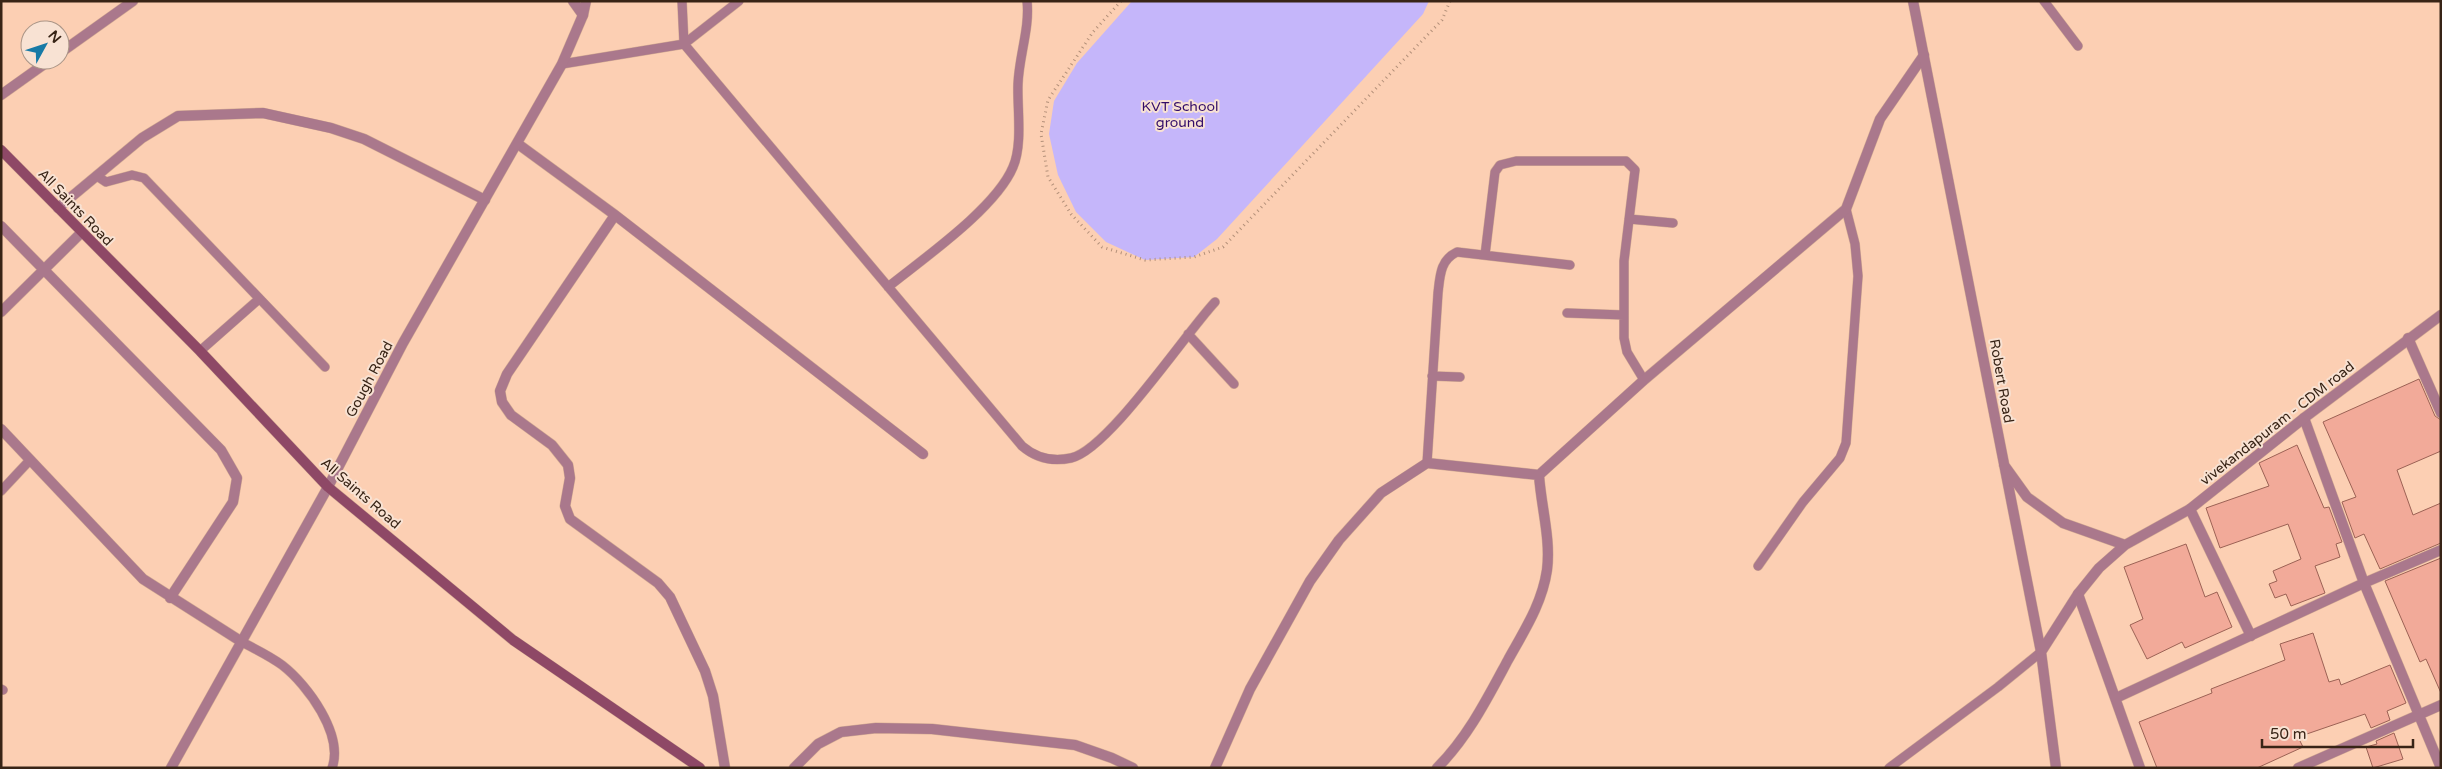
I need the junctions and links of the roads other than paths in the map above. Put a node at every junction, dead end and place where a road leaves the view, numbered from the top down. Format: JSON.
{"nodes":[{"id":1,"x":133,"y":1,"type":"edge"},
{"id":2,"x":573,"y":1,"type":"edge"},
{"id":3,"x":586,"y":1,"type":"edge"},
{"id":4,"x":682,"y":1,"type":"edge"},
{"id":5,"x":739,"y":1,"type":"edge"},
{"id":6,"x":1027,"y":1,"type":"edge"},
{"id":7,"x":1913,"y":1,"type":"edge"},
{"id":8,"x":2044,"y":1,"type":"edge"},
{"id":9,"x":583,"y":15,"type":"junction"},
{"id":10,"x":684,"y":44,"type":"junction"},
{"id":11,"x":70,"y":46,"type":"edge"},
{"id":12,"x":2078,"y":46,"type":"dead end"},
{"id":13,"x":1924,"y":55,"type":"junction"},
{"id":14,"x":562,"y":64,"type":"junction"},
{"id":15,"x":36,"y":70,"type":"edge"},
{"id":16,"x":1,"y":95,"type":"edge"},
{"id":17,"x":518,"y":144,"type":"junction"},
{"id":18,"x":1,"y":150,"type":"edge"},
{"id":19,"x":97,"y":176,"type":"junction"},
{"id":20,"x":485,"y":200,"type":"junction"},
{"id":21,"x":58,"y":208,"type":"junction"},
{"id":22,"x":1846,"y":209,"type":"junction"},
{"id":23,"x":615,"y":216,"type":"junction"},
{"id":24,"x":1630,"y":219,"type":"junction"},
{"id":25,"x":1673,"y":223,"type":"dead end"},
{"id":26,"x":1,"y":226,"type":"edge"},
{"id":27,"x":81,"y":233,"type":"junction"},
{"id":28,"x":1485,"y":255,"type":"junction"},
{"id":29,"x":1570,"y":265,"type":"dead end"},
{"id":30,"x":44,"y":268,"type":"junction"},
{"id":31,"x":888,"y":287,"type":"junction"},
{"id":32,"x":258,"y":299,"type":"junction"},
{"id":33,"x":1215,"y":302,"type":"dead end"},
{"id":34,"x":1,"y":312,"type":"edge"},
{"id":35,"x":1567,"y":313,"type":"dead end"},
{"id":36,"x":1624,"y":315,"type":"junction"},
{"id":37,"x":2441,"y":315,"type":"edge"},
{"id":38,"x":1188,"y":334,"type":"junction"},
{"id":39,"x":2408,"y":338,"type":"junction"},
{"id":40,"x":200,"y":351,"type":"junction"},
{"id":41,"x":325,"y":367,"type":"dead end"},
{"id":42,"x":1432,"y":376,"type":"junction"},
{"id":43,"x":1460,"y":378,"type":"dead end"},
{"id":44,"x":1644,"y":380,"type":"junction"},
{"id":45,"x":1234,"y":384,"type":"dead end"},
{"id":46,"x":2441,"y":413,"type":"edge"},
{"id":47,"x":2304,"y":418,"type":"junction"},
{"id":48,"x":1,"y":430,"type":"edge"},
{"id":49,"x":923,"y":454,"type":"dead end"},
{"id":50,"x":30,"y":460,"type":"junction"},
{"id":51,"x":1427,"y":463,"type":"junction"},
{"id":52,"x":2002,"y":463,"type":"junction"},
{"id":53,"x":1539,"y":476,"type":"junction"},
{"id":54,"x":328,"y":487,"type":"junction"},
{"id":55,"x":1,"y":491,"type":"edge"},
{"id":56,"x":2190,"y":508,"type":"junction"},
{"id":57,"x":2125,"y":545,"type":"junction"},
{"id":58,"x":2441,"y":550,"type":"edge"},
{"id":59,"x":1758,"y":566,"type":"dead end"},
{"id":60,"x":2364,"y":583,"type":"junction"},
{"id":61,"x":2078,"y":594,"type":"junction"},
{"id":62,"x":170,"y":598,"type":"junction"},
{"id":63,"x":2251,"y":636,"type":"junction"},
{"id":64,"x":242,"y":642,"type":"junction"},
{"id":65,"x":2041,"y":652,"type":"junction"},
{"id":66,"x":2116,"y":698,"type":"junction"},
{"id":67,"x":2441,"y":705,"type":"edge"},
{"id":68,"x":2419,"y":716,"type":"junction"},
{"id":69,"x":171,"y":768,"type":"edge"},
{"id":70,"x":332,"y":768,"type":"edge"},
{"id":71,"x":700,"y":768,"type":"edge"},
{"id":72,"x":725,"y":768,"type":"edge"},
{"id":73,"x":794,"y":768,"type":"edge"},
{"id":74,"x":1133,"y":768,"type":"edge"},
{"id":75,"x":1215,"y":768,"type":"edge"},
{"id":76,"x":1437,"y":768,"type":"edge"},
{"id":77,"x":1890,"y":768,"type":"edge"},
{"id":78,"x":2056,"y":768,"type":"edge"},
{"id":79,"x":2140,"y":768,"type":"edge"},
{"id":80,"x":2298,"y":768,"type":"edge"},
{"id":81,"x":2441,"y":768,"type":"edge"}],
"edges":[{"from":1,"to":11,"type":"street"},
{"from":2,"to":9,"type":"street"},
{"from":3,"to":9,"type":"street","name":"Gough Road"},
{"from":4,"to":10,"type":"lane"},
{"from":5,"to":10,"type":"lane"},
{"from":6,"to":31,"type":"lane"},
{"from":7,"to":13,"type":"street","name":"Robert Road"},
{"from":8,"to":12,"type":"lane"},
{"from":9,"to":14,"type":"street","name":"Gough Road"},
{"from":10,"to":14,"type":"lane"},
{"from":10,"to":31,"type":"lane"},
{"from":13,"to":22,"type":"street"},
{"from":13,"to":52,"type":"street","name":"Robert Road"},
{"from":14,"to":17,"type":"street","name":"Gough Road"},
{"from":15,"to":16,"type":"street"},
{"from":17,"to":20,"type":"street","name":"Gough Road"},
{"from":17,"to":23,"type":"street"},
{"from":18,"to":21,"type":"main road","name":"All Saints Road"},
{"from":19,"to":20,"type":"street"},
{"from":19,"to":21,"type":"street"},
{"from":19,"to":32,"type":"lane"},
{"from":20,"to":54,"type":"street","name":"Gough Road"},
{"from":21,"to":27,"type":"main road","name":"All Saints Road"},
{"from":22,"to":44,"type":"street"},
{"from":22,"to":59,"type":"lane"},
{"from":23,"to":49,"type":"street"},
{"from":23,"to":72,"type":"street"},
{"from":24,"to":25,"type":"lane"},
{"from":24,"to":28,"type":"lane"},
{"from":24,"to":36,"type":"lane"},
{"from":26,"to":30,"type":"street"},
{"from":27,"to":30,"type":"street"},
{"from":27,"to":40,"type":"main road","name":"All Saints Road"},
{"from":28,"to":29,"type":"lane"},
{"from":28,"to":42,"type":"lane"},
{"from":30,"to":34,"type":"street"},
{"from":30,"to":62,"type":"street"},
{"from":31,"to":38,"type":"lane"},
{"from":32,"to":40,"type":"lane"},
{"from":32,"to":41,"type":"lane"},
{"from":33,"to":38,"type":"lane"},
{"from":35,"to":36,"type":"lane"},
{"from":36,"to":44,"type":"lane"},
{"from":37,"to":39,"type":"street","name":"vivekandapuram - CDM road"},
{"from":38,"to":45,"type":"lane"},
{"from":39,"to":46,"type":"street"},
{"from":39,"to":47,"type":"street","name":"vivekandapuram - CDM road"},
{"from":40,"to":54,"type":"main road","name":"All Saints Road"},
{"from":42,"to":43,"type":"lane"},
{"from":42,"to":51,"type":"lane"},
{"from":44,"to":53,"type":"street"},
{"from":47,"to":56,"type":"street","name":"vivekandapuram - CDM road"},
{"from":47,"to":60,"type":"street"},
{"from":48,"to":50,"type":"street"},
{"from":50,"to":55,"type":"lane"},
{"from":50,"to":62,"type":"street"},
{"from":51,"to":53,"type":"street"},
{"from":51,"to":75,"type":"street"},
{"from":52,"to":57,"type":"street"},
{"from":52,"to":65,"type":"street","name":"Robert Road"},
{"from":53,"to":76,"type":"street"},
{"from":54,"to":64,"type":"street","name":"Gough Road"},
{"from":54,"to":71,"type":"main road","name":"All Saints Road"},
{"from":56,"to":57,"type":"street","name":"vivekandapuram - CDM road"},
{"from":56,"to":63,"type":"street"},
{"from":57,"to":61,"type":"street","name":"vivekandapuram - CDM road"},
{"from":58,"to":60,"type":"street"},
{"from":60,"to":63,"type":"street"},
{"from":60,"to":68,"type":"street"},
{"from":61,"to":65,"type":"street","name":"vivekandapuram - CDM road"},
{"from":61,"to":66,"type":"street"},
{"from":62,"to":64,"type":"street"},
{"from":63,"to":66,"type":"street"},
{"from":64,"to":69,"type":"street","name":"Gough Road"},
{"from":64,"to":70,"type":"lane"},
{"from":65,"to":77,"type":"lane"},
{"from":65,"to":78,"type":"street","name":"Robert Road"},
{"from":66,"to":79,"type":"street"},
{"from":67,"to":68,"type":"street"},
{"from":68,"to":80,"type":"street"},
{"from":68,"to":81,"type":"street"},
{"from":73,"to":74,"type":"street"}]}
